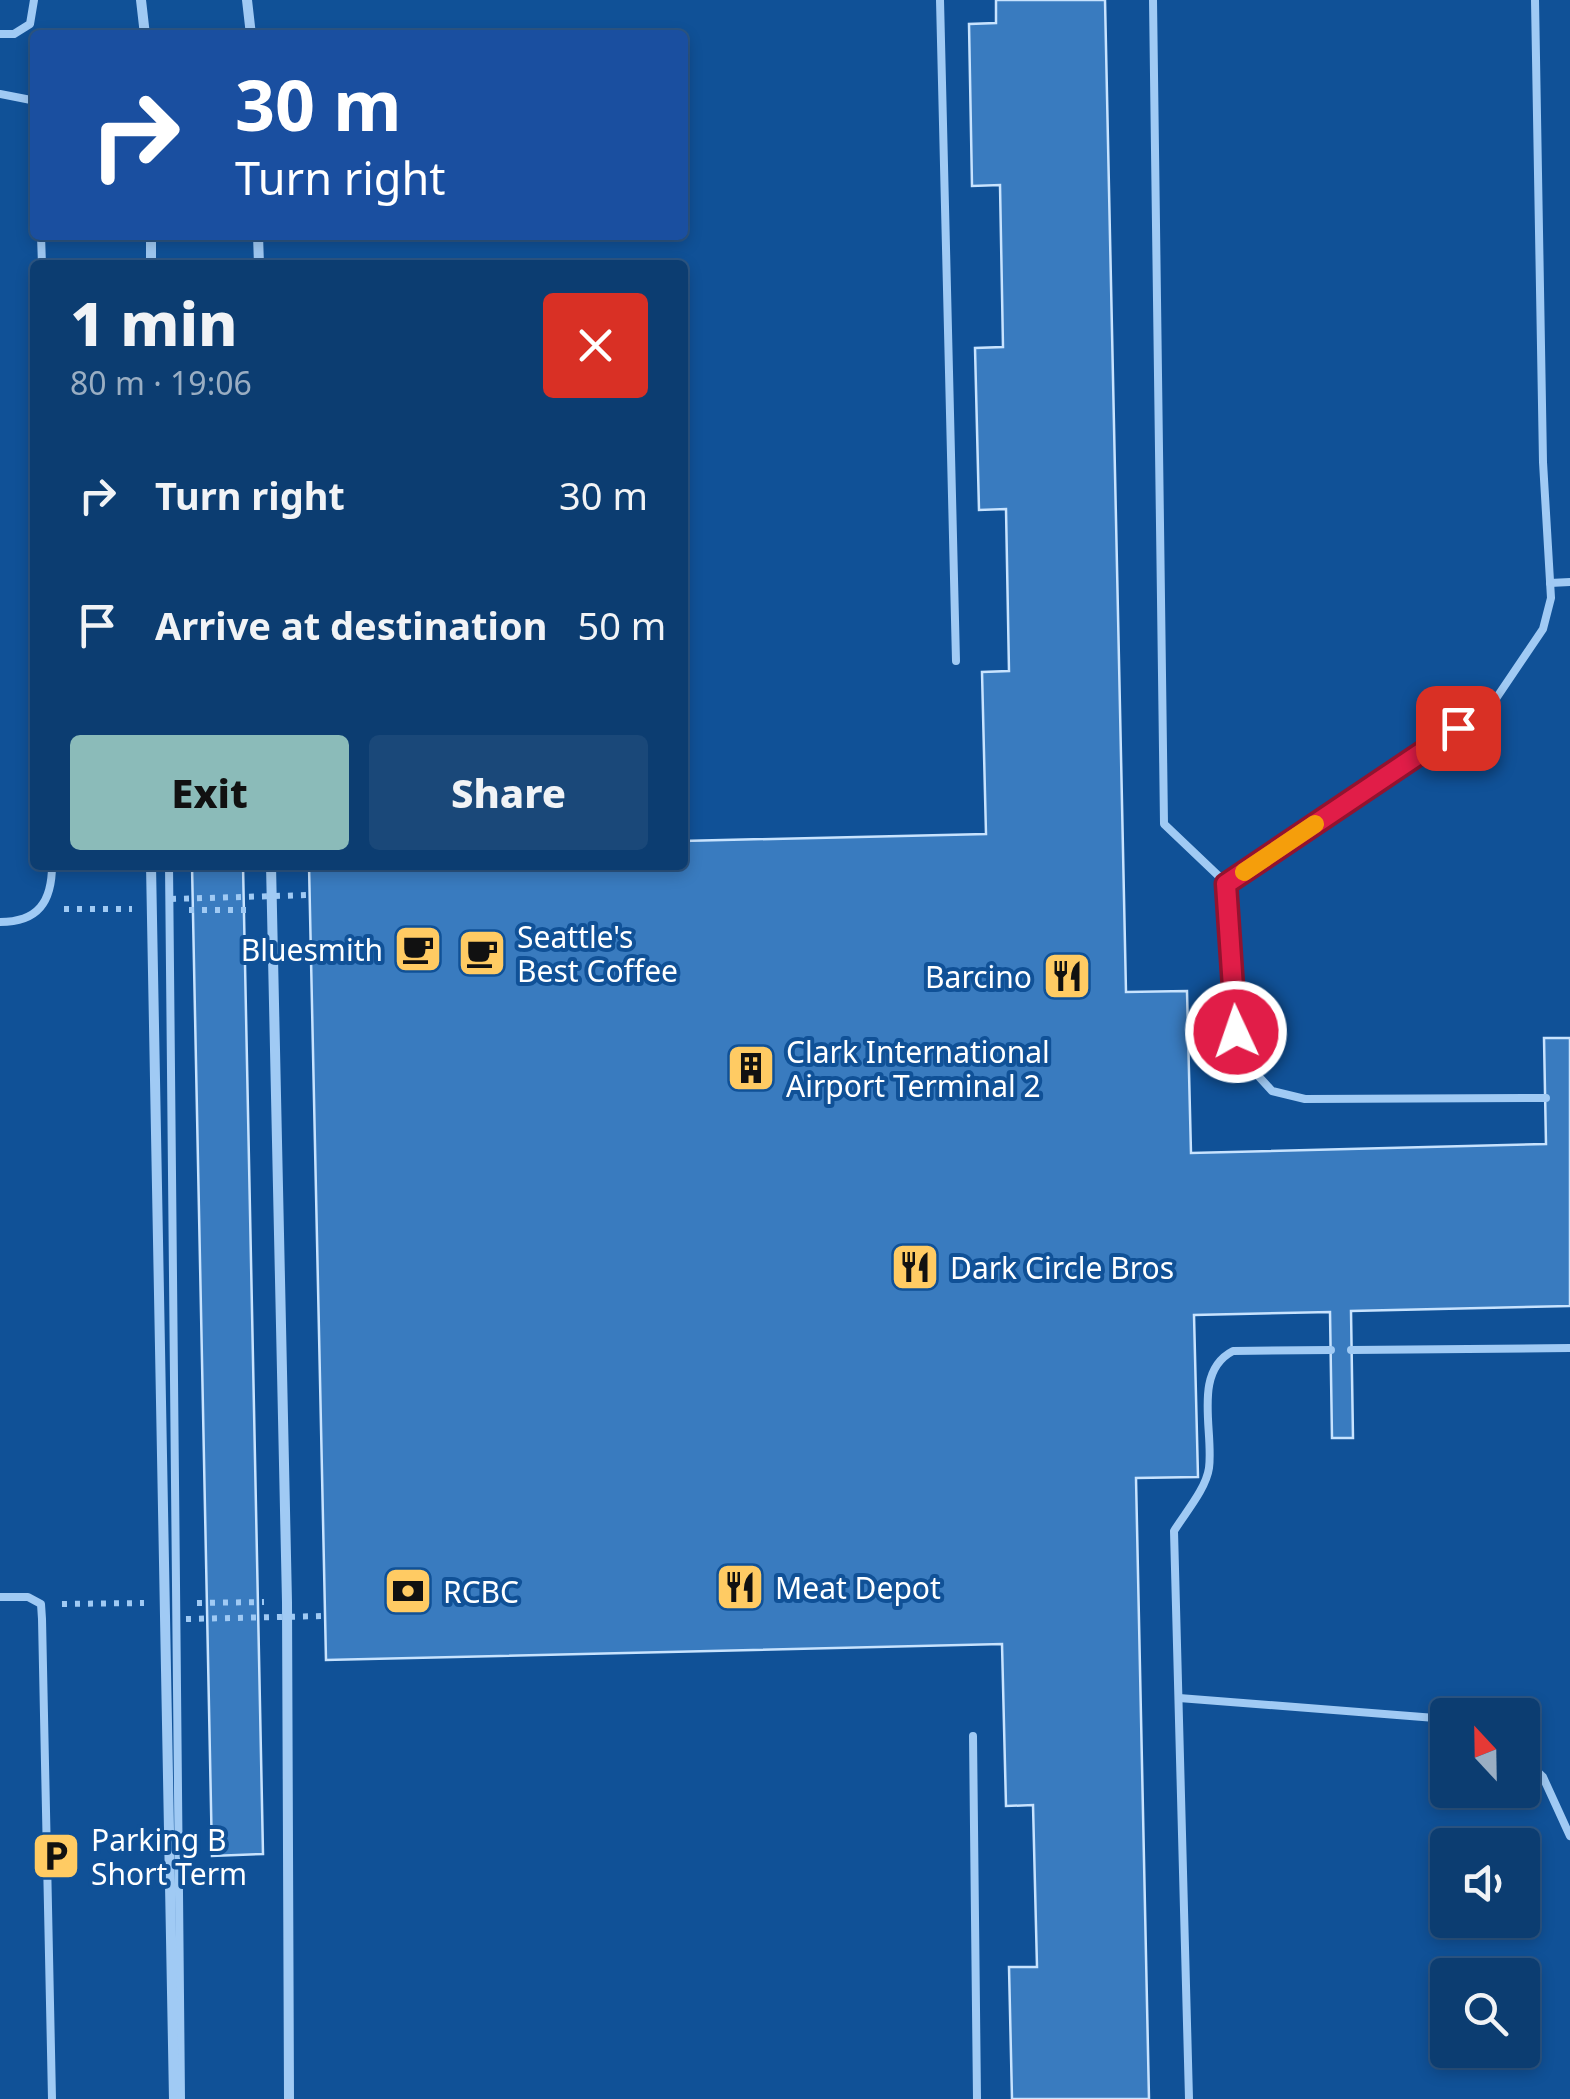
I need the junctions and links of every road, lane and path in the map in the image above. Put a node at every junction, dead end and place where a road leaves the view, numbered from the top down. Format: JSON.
{"nodes":[{"id":1,"x":34,"y":0,"type":"edge"},
{"id":2,"x":141,"y":0,"type":"edge"},
{"id":3,"x":247,"y":0,"type":"edge"},
{"id":4,"x":940,"y":0,"type":"edge"},
{"id":5,"x":1152,"y":0,"type":"edge"},
{"id":6,"x":1534,"y":0,"type":"edge"},
{"id":7,"x":144,"y":30,"type":"edge"},
{"id":8,"x":250,"y":30,"type":"edge"},
{"id":9,"x":0,"y":34,"type":"edge"},
{"id":10,"x":0,"y":94,"type":"edge"},
{"id":11,"x":30,"y":100,"type":"edge"},
{"id":12,"x":1570,"y":582,"type":"edge"},
{"id":13,"x":1550,"y":583,"type":"junction"},
{"id":14,"x":956,"y":661,"type":"dead end"},
{"id":15,"x":52,"y":870,"type":"edge"},
{"id":16,"x":151,"y":870,"type":"edge"},
{"id":17,"x":169,"y":870,"type":"edge"},
{"id":18,"x":271,"y":870,"type":"edge"},
{"id":19,"x":1226,"y":884,"type":"junction"},
{"id":20,"x":310,"y":895,"type":"dead end"},
{"id":21,"x":151,"y":899,"type":"junction"},
{"id":22,"x":0,"y":922,"type":"edge"},
{"id":23,"x":1546,"y":1098,"type":"dead end"},
{"id":24,"x":1570,"y":1348,"type":"edge"},
{"id":25,"x":1331,"y":1350,"type":"dead end"},
{"id":26,"x":1351,"y":1350,"type":"dead end"},
{"id":27,"x":0,"y":1598,"type":"edge"},
{"id":28,"x":325,"y":1616,"type":"dead end"},
{"id":29,"x":164,"y":1620,"type":"junction"},
{"id":30,"x":1179,"y":1698,"type":"junction"},
{"id":31,"x":1430,"y":1719,"type":"edge"},
{"id":32,"x":973,"y":1736,"type":"dead end"},
{"id":33,"x":1540,"y":1774,"type":"edge"},
{"id":34,"x":1570,"y":1836,"type":"edge"},
{"id":35,"x":52,"y":2099,"type":"edge"},
{"id":36,"x":178,"y":2099,"type":"edge"},
{"id":37,"x":289,"y":2099,"type":"edge"},
{"id":38,"x":977,"y":2099,"type":"edge"},
{"id":39,"x":1189,"y":2099,"type":"edge"}],
"edges":[{"from":1,"to":9,"type":"lane"},
{"from":2,"to":7,"type":"street"},
{"from":3,"to":8,"type":"street"},
{"from":4,"to":14,"type":"lane"},
{"from":5,"to":19,"type":"lane"},
{"from":6,"to":13,"type":"lane"},
{"from":10,"to":11,"type":"lane"},
{"from":12,"to":13,"type":"lane"},
{"from":13,"to":19,"type":"lane"},
{"from":15,"to":22,"type":"lane"},
{"from":16,"to":21,"type":"street","bridge":true},
{"from":17,"to":36,"type":"lane"},
{"from":18,"to":37,"type":"street"},
{"from":19,"to":23,"type":"lane"},
{"from":20,"to":21,"type":"path","bridge":true},
{"from":21,"to":29,"type":"street","bridge":true},
{"from":24,"to":26,"type":"lane"},
{"from":25,"to":30,"type":"lane"},
{"from":27,"to":35,"type":"lane"},
{"from":28,"to":29,"type":"path","bridge":true},
{"from":29,"to":36,"type":"street","bridge":true},
{"from":30,"to":31,"type":"lane"},
{"from":30,"to":39,"type":"lane"},
{"from":32,"to":38,"type":"lane"},
{"from":33,"to":34,"type":"lane"}]}
